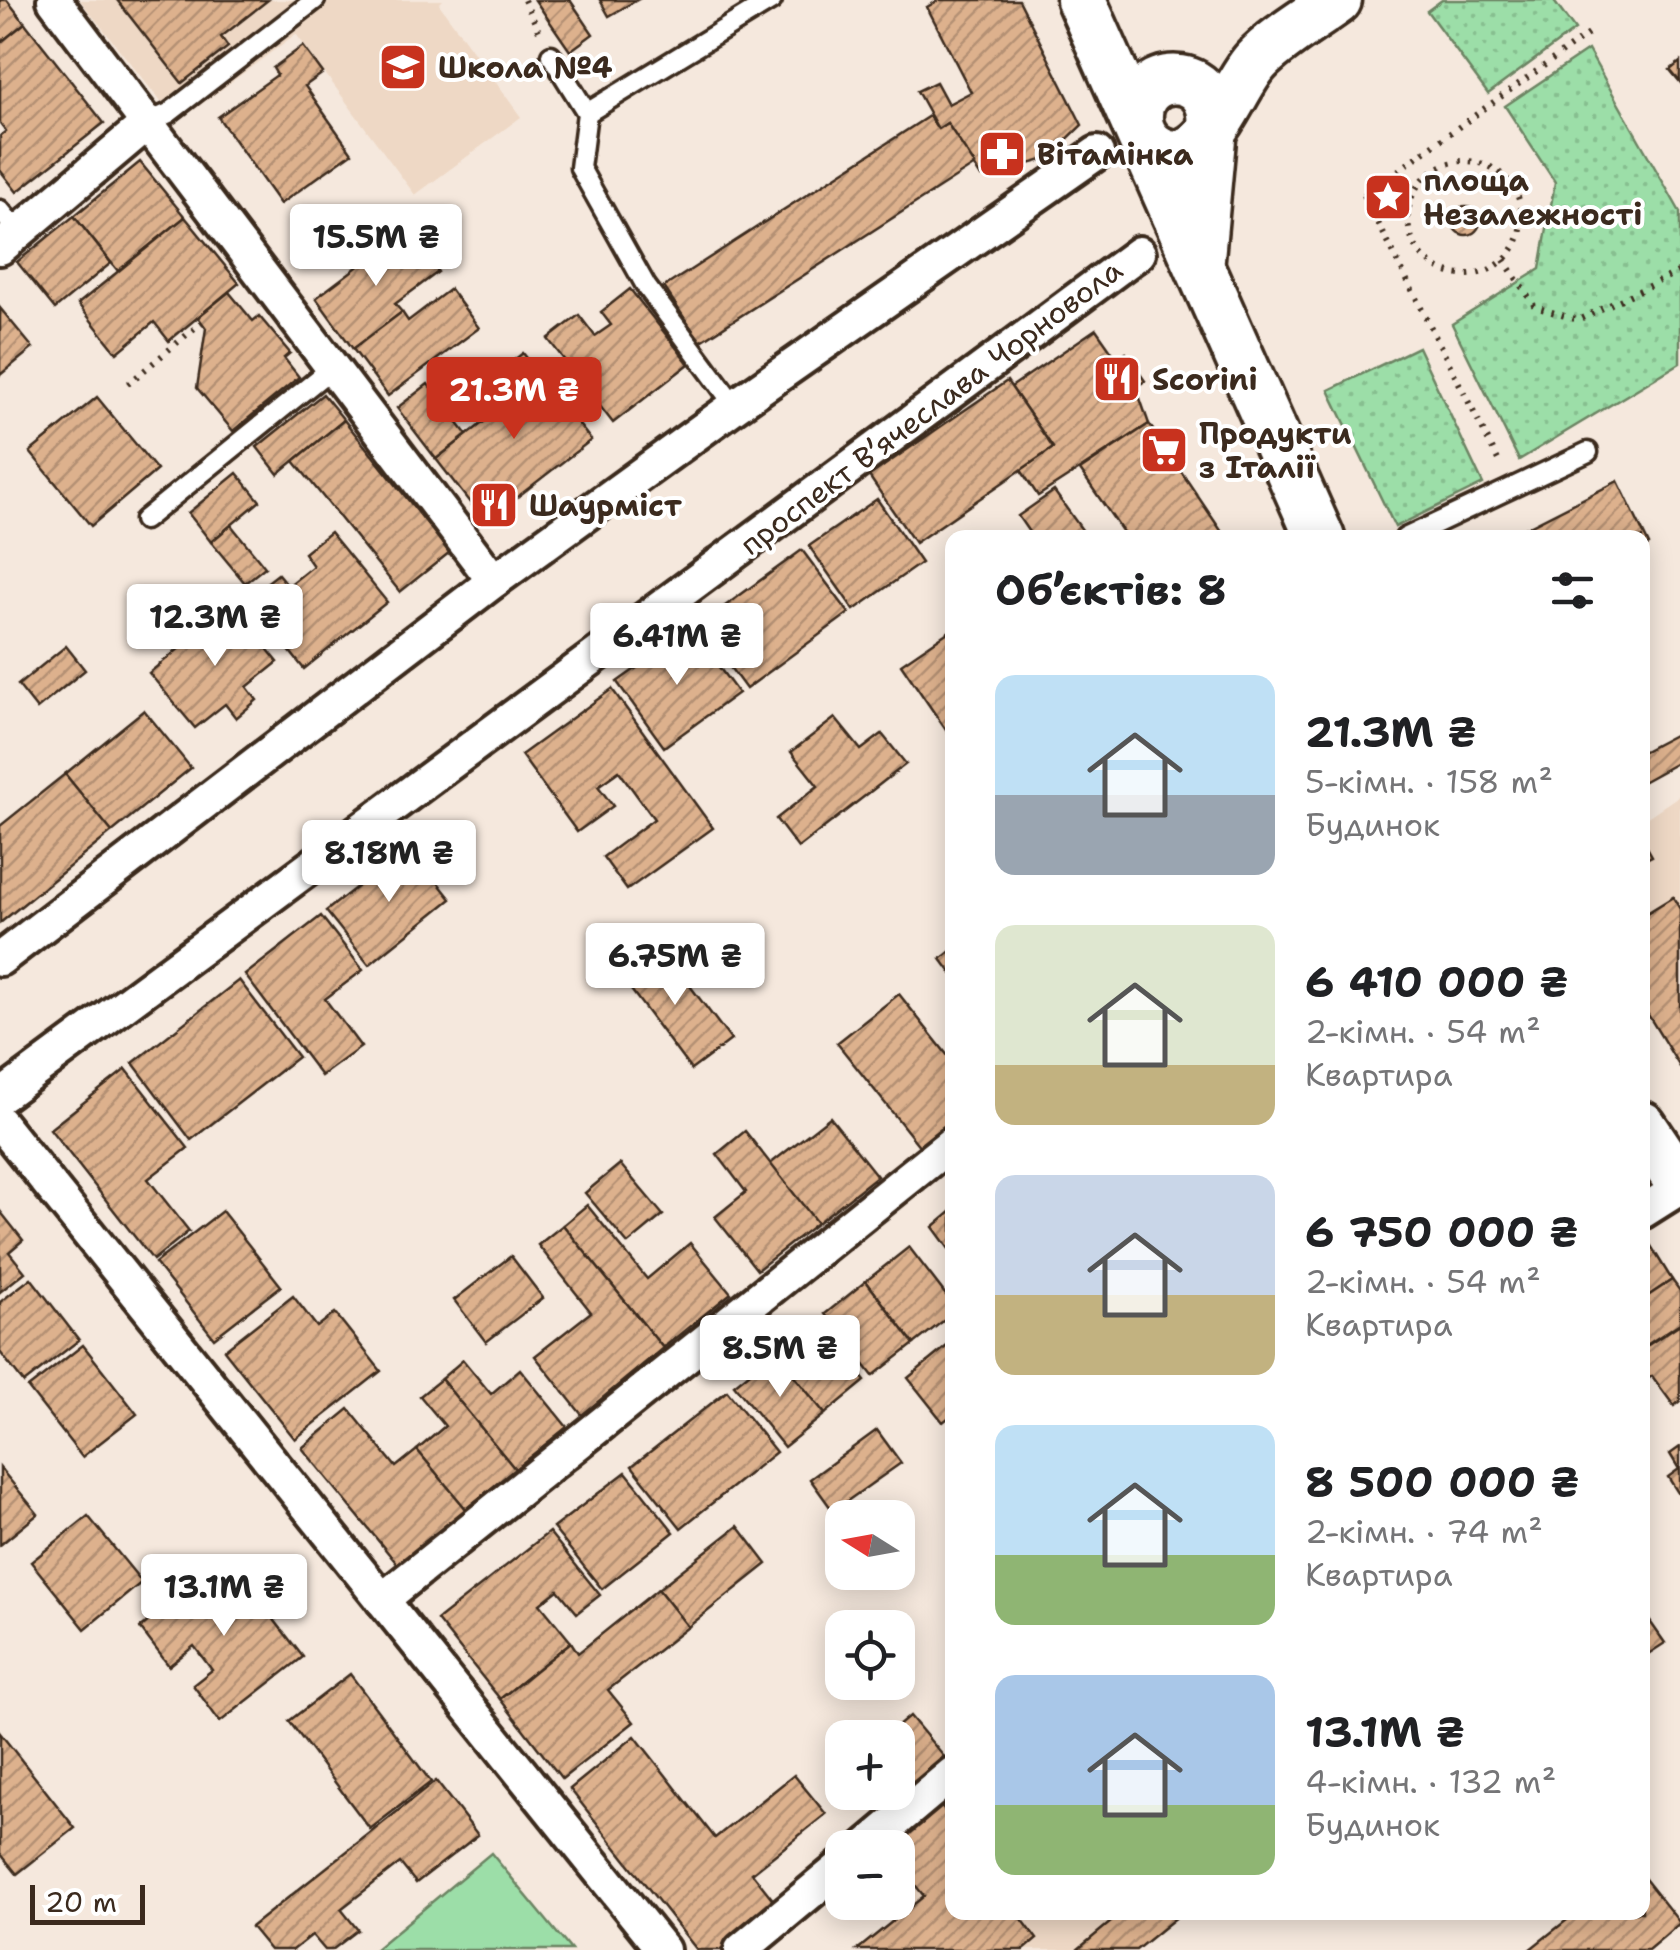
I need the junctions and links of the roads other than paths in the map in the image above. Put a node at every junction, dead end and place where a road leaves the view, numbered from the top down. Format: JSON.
{"nodes":[{"id":1,"x":54,"y":0,"type":"edge"},
{"id":2,"x":315,"y":0,"type":"edge"},
{"id":3,"x":772,"y":0,"type":"edge"},
{"id":4,"x":1337,"y":0,"type":"edge"},
{"id":5,"x":1085,"y":7,"type":"edge"},
{"id":6,"x":552,"y":55,"type":"dead end"},
{"id":7,"x":1257,"y":60,"type":"junction"},
{"id":8,"x":1186,"y":80,"type":"junction"},
{"id":9,"x":587,"y":114,"type":"junction"},
{"id":10,"x":149,"y":122,"type":"junction"},
{"id":11,"x":1212,"y":128,"type":"junction"},
{"id":12,"x":1142,"y":135,"type":"junction"},
{"id":13,"x":1097,"y":153,"type":"dead end"},
{"id":14,"x":6,"y":230,"type":"edge"},
{"id":15,"x":1139,"y":253,"type":"dead end"},
{"id":16,"x":1200,"y":262,"type":"junction"},
{"id":17,"x":333,"y":367,"type":"junction"},
{"id":18,"x":735,"y":406,"type":"junction"},
{"id":19,"x":1588,"y":452,"type":"dead end"},
{"id":20,"x":144,"y":520,"type":"dead end"},
{"id":21,"x":1316,"y":530,"type":"edge"},
{"id":22,"x":1422,"y":530,"type":"edge"},
{"id":23,"x":494,"y":581,"type":"junction"},
{"id":24,"x":0,"y":959,"type":"edge"},
{"id":25,"x":0,"y":1097,"type":"edge"},
{"id":26,"x":0,"y":1123,"type":"edge"},
{"id":27,"x":1650,"y":1138,"type":"edge"},
{"id":28,"x":945,"y":1150,"type":"edge"},
{"id":29,"x":1680,"y":1185,"type":"edge"},
{"id":30,"x":1650,"y":1206,"type":"edge"},
{"id":31,"x":382,"y":1600,"type":"junction"},
{"id":32,"x":945,"y":1780,"type":"edge"},
{"id":33,"x":885,"y":1830,"type":"edge"},
{"id":34,"x":825,"y":1880,"type":"edge"},
{"id":35,"x":662,"y":1950,"type":"edge"},
{"id":36,"x":741,"y":1950,"type":"edge"}],
"edges":[{"from":1,"to":10,"type":"street"},
{"from":2,"to":10,"type":"lane"},
{"from":3,"to":9,"type":"lane"},
{"from":4,"to":7,"type":"main road"},
{"from":5,"to":8,"type":"main road"},
{"from":5,"to":12,"type":"main road"},
{"from":6,"to":9,"type":"lane"},
{"from":7,"to":8,"type":"main road"},
{"from":7,"to":11,"type":"main road"},
{"from":8,"to":11,"type":"main road"},
{"from":8,"to":12,"type":"main road"},
{"from":9,"to":18,"type":"lane"},
{"from":10,"to":14,"type":"street"},
{"from":10,"to":17,"type":"street"},
{"from":11,"to":12,"type":"main road"},
{"from":11,"to":16,"type":"main road"},
{"from":12,"to":16,"type":"main road"},
{"from":13,"to":18,"type":"street"},
{"from":15,"to":25,"type":"street","name":"проспект Вʼячеслава Чорновола"},
{"from":16,"to":21,"type":"main road"},
{"from":17,"to":20,"type":"lane"},
{"from":17,"to":23,"type":"street"},
{"from":18,"to":23,"type":"street"},
{"from":19,"to":22,"type":"lane"},
{"from":23,"to":24,"type":"street"},
{"from":26,"to":31,"type":"street"},
{"from":27,"to":29,"type":"main road"},
{"from":28,"to":31,"type":"street"},
{"from":29,"to":30,"type":"street"},
{"from":31,"to":35,"type":"street"},
{"from":32,"to":33,"type":"street"},
{"from":34,"to":36,"type":"street"}]}
